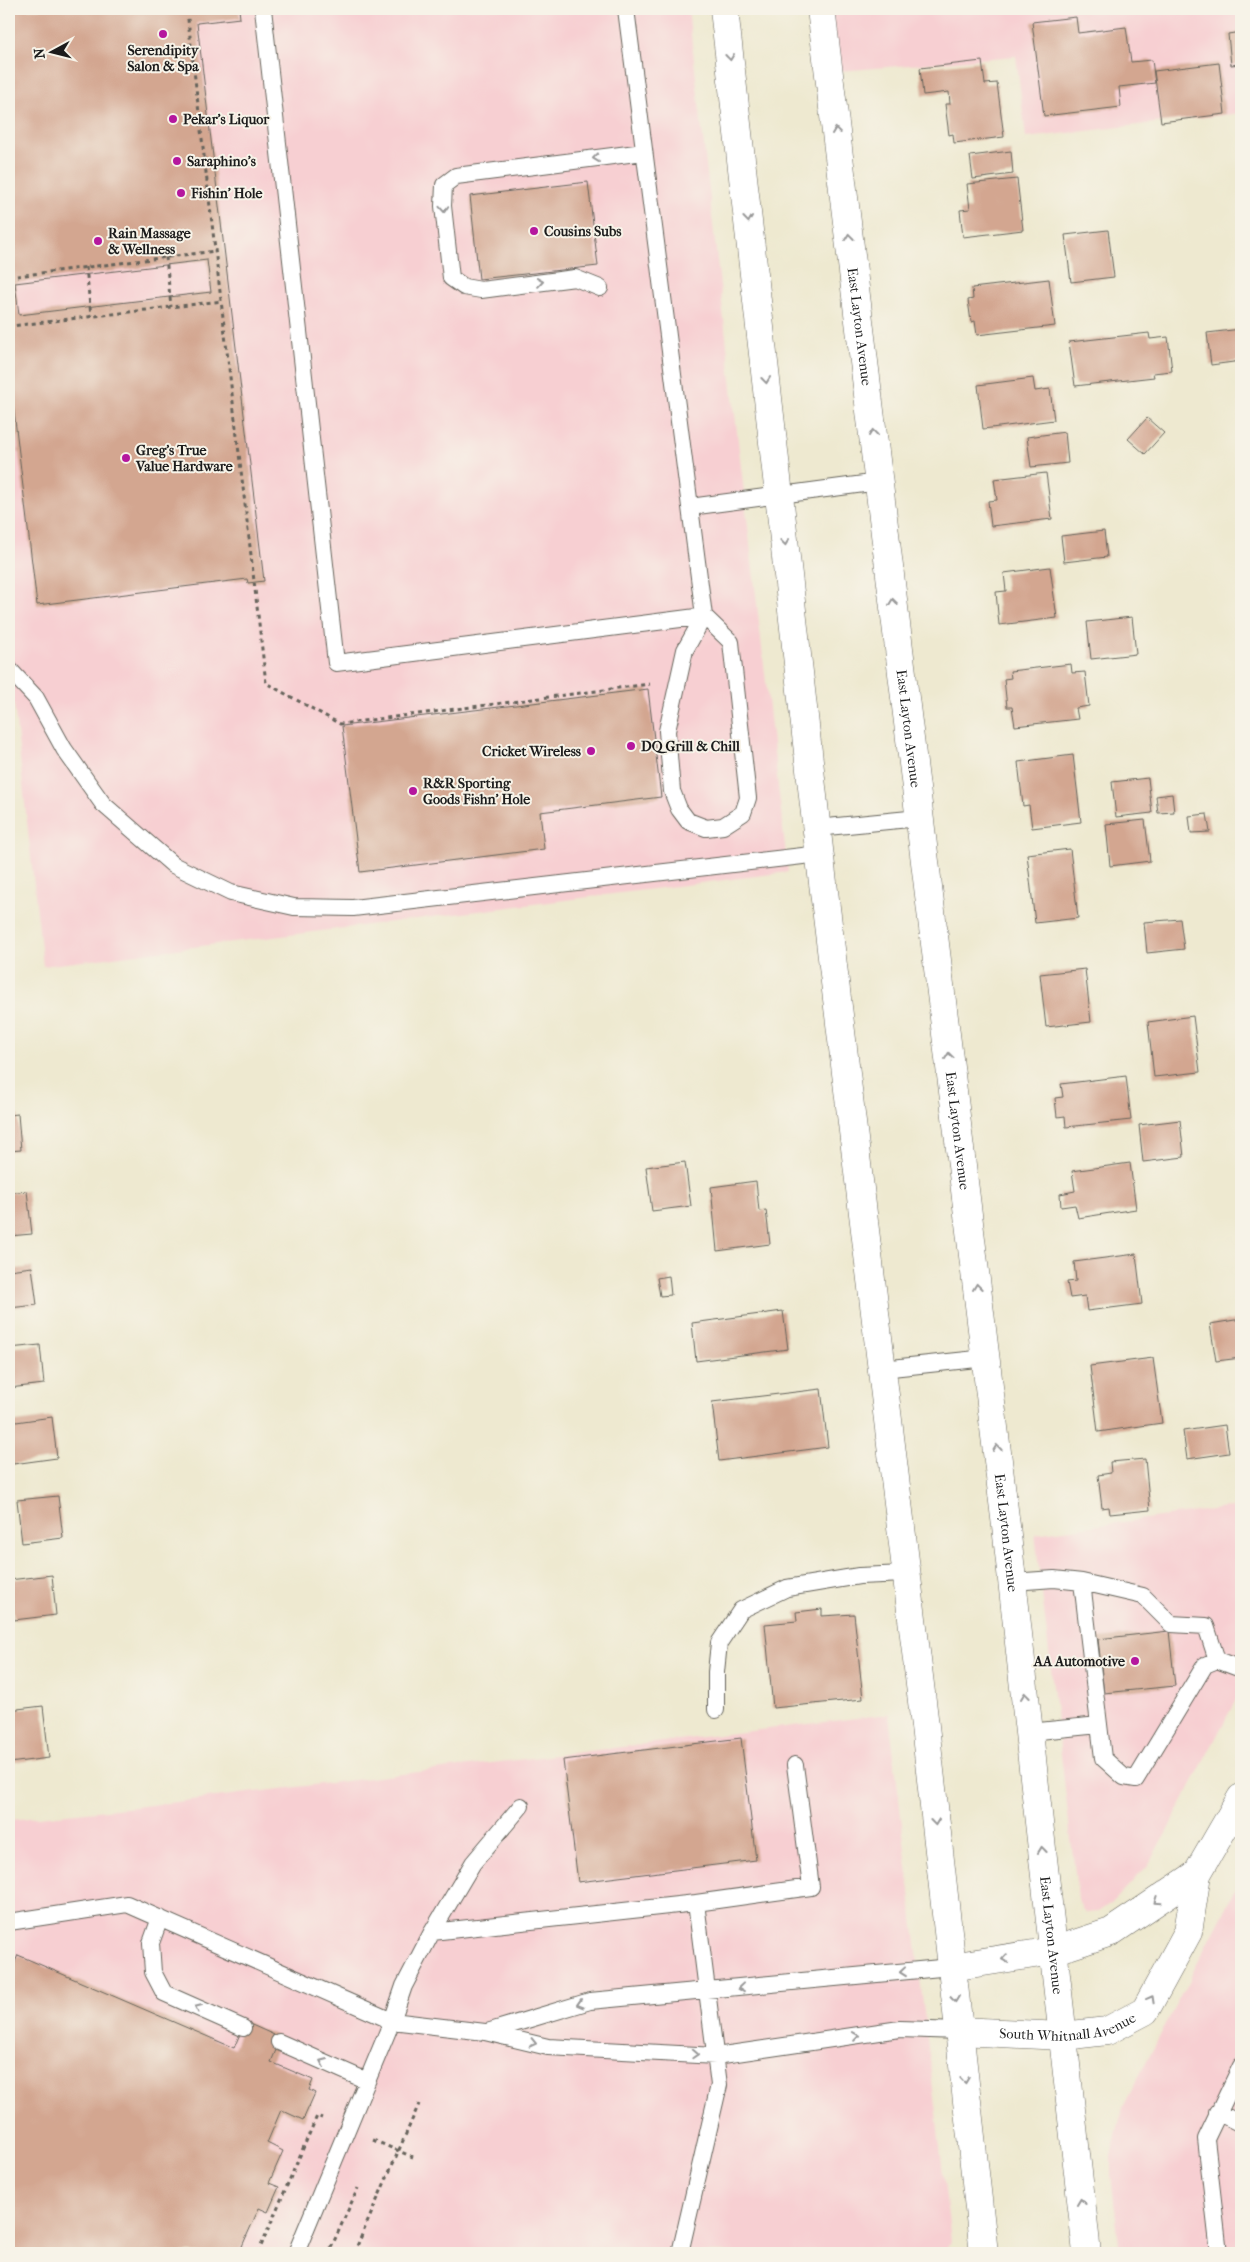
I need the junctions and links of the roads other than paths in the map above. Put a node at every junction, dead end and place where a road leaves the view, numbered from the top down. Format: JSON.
{"nodes":[{"id":1,"x":263,"y":9,"type":"edge"},
{"id":2,"x":626,"y":9,"type":"edge"},
{"id":3,"x":724,"y":9,"type":"edge"},
{"id":4,"x":821,"y":9,"type":"edge"},
{"id":5,"x":644,"y":152,"type":"junction"},
{"id":6,"x":600,"y":288,"type":"dead end"},
{"id":7,"x":879,"y":482,"type":"junction"},
{"id":8,"x":779,"y":494,"type":"junction"},
{"id":9,"x":690,"y":507,"type":"junction"},
{"id":10,"x":704,"y":616,"type":"junction"},
{"id":11,"x":9,"y":669,"type":"edge"},
{"id":12,"x":919,"y":818,"type":"junction"},
{"id":13,"x":819,"y":841,"type":"junction"},
{"id":14,"x":986,"y":1358,"type":"junction"},
{"id":15,"x":882,"y":1369,"type":"junction"},
{"id":16,"x":905,"y":1574,"type":"junction"},
{"id":17,"x":1012,"y":1582,"type":"junction"},
{"id":18,"x":1082,"y":1582,"type":"junction"},
{"id":19,"x":1216,"y":1660,"type":"junction"},
{"id":20,"x":1241,"y":1669,"type":"edge"},
{"id":21,"x":716,"y":1710,"type":"dead end"},
{"id":22,"x":1098,"y":1725,"type":"junction"},
{"id":23,"x":1029,"y":1732,"type":"junction"},
{"id":24,"x":796,"y":1765,"type":"dead end"},
{"id":25,"x":1241,"y":1798,"type":"edge"},
{"id":26,"x":522,"y":1806,"type":"dead end"},
{"id":27,"x":1197,"y":1874,"type":"junction"},
{"id":28,"x":696,"y":1903,"type":"junction"},
{"id":29,"x":160,"y":1918,"type":"junction"},
{"id":30,"x":9,"y":1922,"type":"edge"},
{"id":31,"x":432,"y":1932,"type":"junction"},
{"id":32,"x":1053,"y":1951,"type":"junction"},
{"id":33,"x":951,"y":1967,"type":"junction"},
{"id":34,"x":708,"y":1991,"type":"junction"},
{"id":35,"x":392,"y":2021,"type":"junction"},
{"id":36,"x":243,"y":2028,"type":"dead end"},
{"id":37,"x":959,"y":2031,"type":"junction"},
{"id":38,"x":485,"y":2032,"type":"junction"},
{"id":39,"x":1063,"y":2036,"type":"junction"},
{"id":40,"x":279,"y":2042,"type":"dead end"},
{"id":41,"x":716,"y":2056,"type":"junction"},
{"id":42,"x":1241,"y":2066,"type":"edge"},
{"id":43,"x":367,"y":2081,"type":"junction"},
{"id":44,"x":1218,"y":2112,"type":"junction"},
{"id":45,"x":1241,"y":2124,"type":"edge"},
{"id":46,"x":979,"y":2246,"type":"edge"},
{"id":47,"x":296,"y":2253,"type":"edge"},
{"id":48,"x":680,"y":2253,"type":"edge"},
{"id":49,"x":1087,"y":2253,"type":"edge"},
{"id":50,"x":1219,"y":2253,"type":"edge"}],
"edges":[{"from":1,"to":10,"type":"lane"},
{"from":2,"to":5,"type":"lane"},
{"from":3,"to":8,"type":"main road","one_way":true},
{"from":7,"to":4,"type":"main road","name":"East Layton Avenue","one_way":true},
{"from":5,"to":6,"type":"lane","one_way":true},
{"from":5,"to":9,"type":"lane"},
{"from":7,"to":8,"type":"lane"},
{"from":12,"to":7,"type":"main road","name":"East Layton Avenue","one_way":true},
{"from":8,"to":9,"type":"lane"},
{"from":8,"to":13,"type":"main road","one_way":true},
{"from":9,"to":10,"type":"lane"},
{"from":10,"to":10,"type":"lane"},
{"from":11,"to":13,"type":"lane"},
{"from":12,"to":13,"type":"lane"},
{"from":14,"to":12,"type":"main road","name":"East Layton Avenue","one_way":true},
{"from":13,"to":15,"type":"main road"},
{"from":14,"to":15,"type":"lane"},
{"from":17,"to":14,"type":"main road","name":"East Layton Avenue","one_way":true},
{"from":15,"to":16,"type":"main road"},
{"from":16,"to":21,"type":"lane"},
{"from":16,"to":33,"type":"main road","one_way":true},
{"from":17,"to":18,"type":"lane"},
{"from":23,"to":17,"type":"main road","name":"East Layton Avenue","one_way":true},
{"from":18,"to":19,"type":"lane"},
{"from":18,"to":22,"type":"lane"},
{"from":19,"to":20,"type":"lane"},
{"from":19,"to":22,"type":"lane"},
{"from":22,"to":23,"type":"lane"},
{"from":32,"to":23,"type":"main road","name":"East Layton Avenue","one_way":true},
{"from":24,"to":28,"type":"lane"},
{"from":25,"to":27,"type":"main road","name":"South Whitnall Avenue"},
{"from":26,"to":31,"type":"lane"},
{"from":27,"to":32,"type":"main road","name":"South Whitnall Avenue","one_way":true},
{"from":39,"to":27,"type":"main road","name":"South Whitnall Avenue","one_way":true},
{"from":28,"to":31,"type":"lane"},
{"from":28,"to":34,"type":"lane"},
{"from":29,"to":30,"type":"lane"},
{"from":29,"to":35,"type":"lane"},
{"from":36,"to":29,"type":"lane","one_way":true},
{"from":31,"to":35,"type":"lane"},
{"from":32,"to":33,"type":"main road","name":"South Whitnall Avenue","one_way":true},
{"from":32,"to":39,"type":"main road","name":"East Layton Avenue"},
{"from":33,"to":34,"type":"lane","one_way":true},
{"from":33,"to":37,"type":"main road","one_way":true},
{"from":34,"to":38,"type":"lane","one_way":true},
{"from":34,"to":41,"type":"lane"},
{"from":35,"to":38,"type":"lane"},
{"from":35,"to":43,"type":"lane"},
{"from":37,"to":39,"type":"main road","name":"South Whitnall Avenue"},
{"from":41,"to":37,"type":"lane","one_way":true},
{"from":37,"to":46,"type":"main road","one_way":true},
{"from":38,"to":41,"type":"lane","one_way":true},
{"from":49,"to":39,"type":"main road","name":"East Layton Avenue","one_way":true},
{"from":43,"to":40,"type":"lane","one_way":true},
{"from":41,"to":48,"type":"lane"},
{"from":42,"to":44,"type":"lane"},
{"from":43,"to":47,"type":"lane"},
{"from":44,"to":45,"type":"lane"},
{"from":44,"to":50,"type":"lane"}]}
